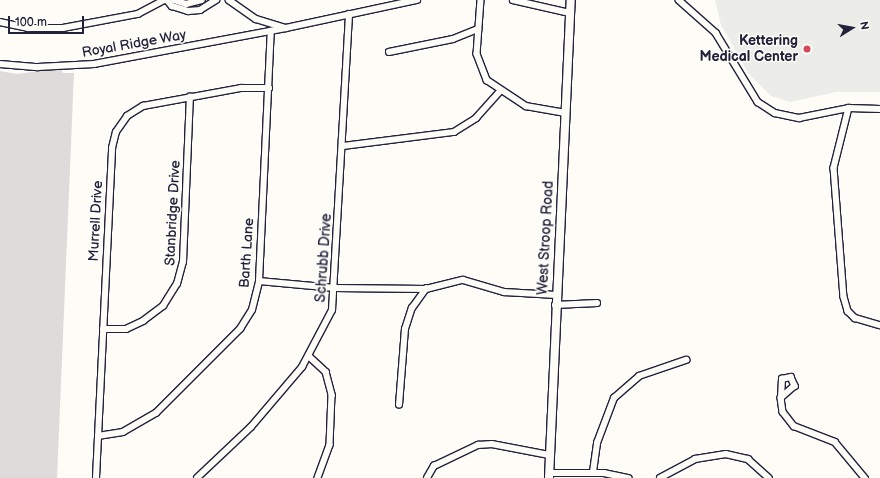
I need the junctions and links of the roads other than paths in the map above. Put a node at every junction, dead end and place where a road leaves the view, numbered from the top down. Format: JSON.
{"nodes":[{"id":1,"x":165,"y":0,"type":"edge"},
{"id":2,"x":216,"y":0,"type":"edge"},
{"id":3,"x":229,"y":0,"type":"edge"},
{"id":4,"x":417,"y":0,"type":"edge"},
{"id":5,"x":481,"y":0,"type":"edge"},
{"id":6,"x":513,"y":0,"type":"edge"},
{"id":7,"x":571,"y":0,"type":"edge"},
{"id":8,"x":679,"y":0,"type":"edge"},
{"id":9,"x":200,"y":1,"type":"edge"},
{"id":10,"x":177,"y":4,"type":"edge"},
{"id":11,"x":198,"y":10,"type":"junction"},
{"id":12,"x":570,"y":13,"type":"junction"},
{"id":13,"x":349,"y":14,"type":"junction"},
{"id":14,"x":0,"y":22,"type":"edge"},
{"id":15,"x":286,"y":28,"type":"junction"},
{"id":16,"x":478,"y":29,"type":"junction"},
{"id":17,"x":272,"y":31,"type":"junction"},
{"id":18,"x":389,"y":52,"type":"dead end"},
{"id":19,"x":0,"y":64,"type":"edge"},
{"id":20,"x":269,"y":88,"type":"junction"},
{"id":21,"x":500,"y":92,"type":"junction"},
{"id":22,"x":190,"y":97,"type":"junction"},
{"id":23,"x":849,"y":108,"type":"junction"},
{"id":24,"x":880,"y":108,"type":"edge"},
{"id":25,"x":565,"y":112,"type":"junction"},
{"id":26,"x":343,"y":146,"type":"junction"},
{"id":27,"x":259,"y":281,"type":"junction"},
{"id":28,"x":335,"y":288,"type":"junction"},
{"id":29,"x":426,"y":289,"type":"junction"},
{"id":30,"x":556,"y":295,"type":"junction"},
{"id":31,"x":597,"y":303,"type":"dead end"},
{"id":32,"x":555,"y":305,"type":"junction"},
{"id":33,"x":880,"y":325,"type":"edge"},
{"id":34,"x":103,"y":329,"type":"junction"},
{"id":35,"x":310,"y":357,"type":"junction"},
{"id":36,"x":686,"y":360,"type":"dead end"},
{"id":37,"x":781,"y":398,"type":"dead end"},
{"id":38,"x":399,"y":405,"type":"dead end"},
{"id":39,"x":98,"y":436,"type":"junction"},
{"id":40,"x":549,"y":455,"type":"junction"},
{"id":41,"x":593,"y":472,"type":"junction"},
{"id":42,"x":205,"y":476,"type":"edge"},
{"id":43,"x":549,"y":476,"type":"edge"},
{"id":44,"x":96,"y":478,"type":"edge"},
{"id":45,"x":197,"y":478,"type":"edge"},
{"id":46,"x":318,"y":478,"type":"edge"},
{"id":47,"x":427,"y":478,"type":"edge"},
{"id":48,"x":627,"y":478,"type":"edge"},
{"id":49,"x":660,"y":478,"type":"edge"},
{"id":50,"x":769,"y":478,"type":"edge"},
{"id":51,"x":864,"y":478,"type":"edge"}],
"edges":[{"from":1,"to":10,"type":"street","name":"Royal Ridge Way"},
{"from":1,"to":14,"type":"street","name":"Royal Ridge Way"},
{"from":2,"to":11,"type":"street"},
{"from":3,"to":15,"type":"street"},
{"from":4,"to":13,"type":"street"},
{"from":5,"to":16,"type":"street"},
{"from":6,"to":12,"type":"street"},
{"from":7,"to":12,"type":"main road","name":"West Stroop Road"},
{"from":8,"to":23,"type":"street"},
{"from":9,"to":10,"type":"street"},
{"from":9,"to":11,"type":"street"},
{"from":10,"to":11,"type":"street","name":"Royal Ridge Way"},
{"from":12,"to":25,"type":"main road","name":"West Stroop Road"},
{"from":13,"to":15,"type":"street"},
{"from":13,"to":26,"type":"street","name":"Schrubb Drive"},
{"from":15,"to":17,"type":"street"},
{"from":16,"to":18,"type":"street"},
{"from":16,"to":21,"type":"street"},
{"from":17,"to":19,"type":"street","name":"Royal Ridge Way"},
{"from":17,"to":20,"type":"street","name":"Barth Lane"},
{"from":20,"to":22,"type":"street","name":"Murrell Drive"},
{"from":20,"to":27,"type":"street","name":"Barth Lane"},
{"from":21,"to":25,"type":"street"},
{"from":21,"to":26,"type":"street"},
{"from":22,"to":34,"type":"street","name":"Stanbridge Drive"},
{"from":22,"to":34,"type":"street","name":"Murrell Drive"},
{"from":23,"to":24,"type":"street"},
{"from":23,"to":33,"type":"street"},
{"from":25,"to":30,"type":"main road","name":"West Stroop Road"},
{"from":26,"to":28,"type":"street","name":"Schrubb Drive"},
{"from":27,"to":28,"type":"street"},
{"from":27,"to":39,"type":"street","name":"Barth Lane"},
{"from":28,"to":29,"type":"street"},
{"from":28,"to":35,"type":"street","name":"Schrubb Drive"},
{"from":29,"to":30,"type":"street"},
{"from":29,"to":38,"type":"street"},
{"from":30,"to":32,"type":"main road","name":"West Stroop Road"},
{"from":31,"to":32,"type":"street"},
{"from":32,"to":40,"type":"main road","name":"West Stroop Road"},
{"from":34,"to":39,"type":"street","name":"Murrell Drive"},
{"from":35,"to":42,"type":"street","name":"Schrubb Drive"},
{"from":35,"to":46,"type":"street"},
{"from":36,"to":41,"type":"street"},
{"from":37,"to":51,"type":"street"},
{"from":39,"to":44,"type":"street","name":"Murrell Drive"},
{"from":40,"to":43,"type":"main road","name":"West Stroop Road"},
{"from":40,"to":47,"type":"street"},
{"from":41,"to":43,"type":"street"},
{"from":41,"to":48,"type":"street"},
{"from":42,"to":45,"type":"street","name":"Schrubb Drive"},
{"from":49,"to":50,"type":"street"}]}
